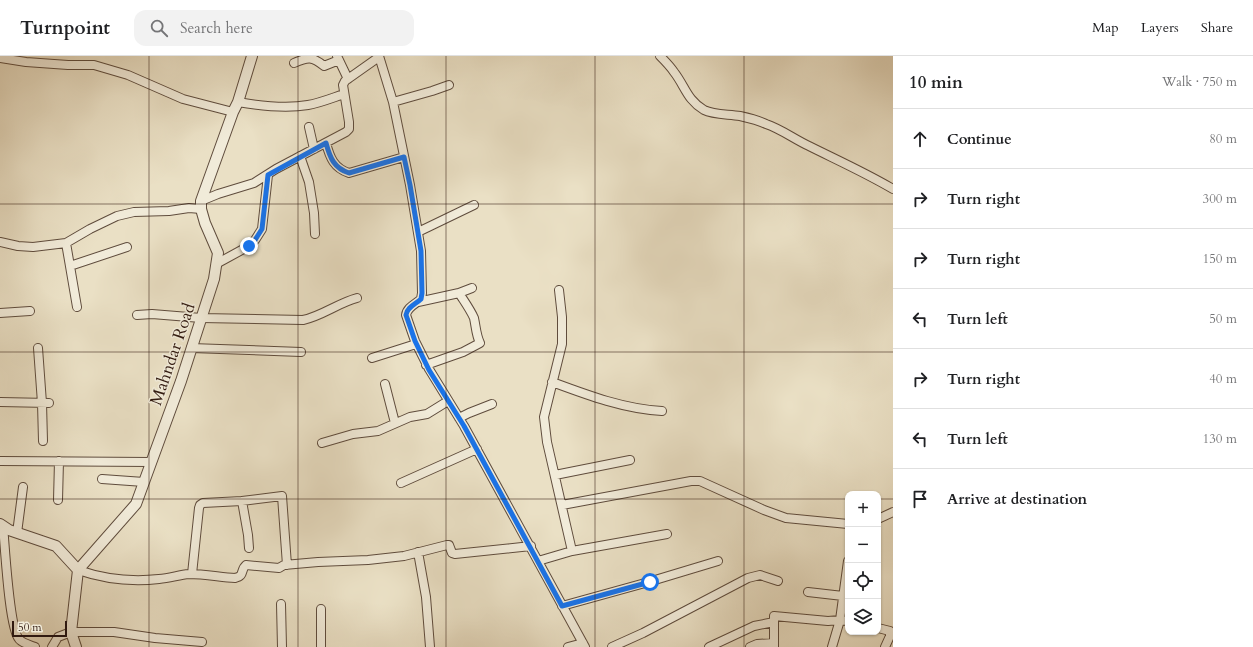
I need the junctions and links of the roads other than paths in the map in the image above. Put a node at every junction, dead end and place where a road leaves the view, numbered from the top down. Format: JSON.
{"nodes":[{"id":1,"x":252,"y":56,"type":"edge"},
{"id":2,"x":660,"y":56,"type":"edge"},
{"id":3,"x":379,"y":57,"type":"edge"},
{"id":4,"x":0,"y":58,"type":"edge"},
{"id":5,"x":338,"y":58,"type":"edge"},
{"id":6,"x":25,"y":59,"type":"edge"},
{"id":7,"x":294,"y":64,"type":"dead end"},
{"id":8,"x":348,"y":79,"type":"junction"},
{"id":9,"x":449,"y":85,"type":"dead end"},
{"id":10,"x":344,"y":94,"type":"junction"},
{"id":11,"x":238,"y":102,"type":"junction"},
{"id":12,"x":393,"y":102,"type":"junction"},
{"id":13,"x":233,"y":112,"type":"junction"},
{"id":14,"x":309,"y":126,"type":"dead end"},
{"id":15,"x":326,"y":143,"type":"junction"},
{"id":16,"x":314,"y":149,"type":"junction"},
{"id":17,"x":300,"y":156,"type":"junction"},
{"id":18,"x":404,"y":157,"type":"junction"},
{"id":19,"x":268,"y":175,"type":"junction"},
{"id":20,"x":893,"y":189,"type":"edge"},
{"id":21,"x":201,"y":205,"type":"junction"},
{"id":22,"x":474,"y":205,"type":"dead end"},
{"id":23,"x":418,"y":232,"type":"junction"},
{"id":24,"x":315,"y":234,"type":"dead end"},
{"id":25,"x":0,"y":242,"type":"edge"},
{"id":26,"x":66,"y":243,"type":"junction"},
{"id":27,"x":127,"y":247,"type":"dead end"},
{"id":28,"x":216,"y":264,"type":"junction"},
{"id":29,"x":70,"y":266,"type":"junction"},
{"id":30,"x":472,"y":288,"type":"dead end"},
{"id":31,"x":559,"y":290,"type":"dead end"},
{"id":32,"x":458,"y":293,"type":"junction"},
{"id":33,"x":357,"y":298,"type":"dead end"},
{"id":34,"x":418,"y":302,"type":"junction"},
{"id":35,"x":77,"y":307,"type":"dead end"},
{"id":36,"x":30,"y":311,"type":"dead end"},
{"id":37,"x":0,"y":313,"type":"edge"},
{"id":38,"x":137,"y":315,"type":"dead end"},
{"id":39,"x":201,"y":318,"type":"junction"},
{"id":40,"x":416,"y":344,"type":"junction"},
{"id":41,"x":38,"y":348,"type":"dead end"},
{"id":42,"x":191,"y":348,"type":"junction"},
{"id":43,"x":301,"y":352,"type":"dead end"},
{"id":44,"x":372,"y":358,"type":"dead end"},
{"id":45,"x":426,"y":365,"type":"junction"},
{"id":46,"x":552,"y":382,"type":"junction"},
{"id":47,"x":385,"y":384,"type":"dead end"},
{"id":48,"x":448,"y":401,"type":"junction"},
{"id":49,"x":0,"y":402,"type":"edge"},
{"id":50,"x":46,"y":403,"type":"junction"},
{"id":51,"x":492,"y":404,"type":"dead end"},
{"id":52,"x":662,"y":411,"type":"dead end"},
{"id":53,"x":459,"y":418,"type":"junction"},
{"id":54,"x":395,"y":423,"type":"junction"},
{"id":55,"x":43,"y":440,"type":"dead end"},
{"id":56,"x":322,"y":443,"type":"dead end"},
{"id":57,"x":477,"y":449,"type":"junction"},
{"id":58,"x":0,"y":460,"type":"edge"},
{"id":59,"x":630,"y":460,"type":"dead end"},
{"id":60,"x":59,"y":461,"type":"junction"},
{"id":61,"x":151,"y":462,"type":"junction"},
{"id":62,"x":555,"y":475,"type":"junction"},
{"id":63,"x":102,"y":479,"type":"dead end"},
{"id":64,"x":144,"y":482,"type":"junction"},
{"id":65,"x":401,"y":483,"type":"dead end"},
{"id":66,"x":23,"y":487,"type":"dead end"},
{"id":67,"x":58,"y":500,"type":"dead end"},
{"id":68,"x":242,"y":501,"type":"junction"},
{"id":69,"x":562,"y":505,"type":"junction"},
{"id":70,"x":893,"y":512,"type":"edge"},
{"id":71,"x":881,"y":518,"type":"edge"},
{"id":72,"x":845,"y":524,"type":"edge"},
{"id":73,"x":1,"y":525,"type":"edge"},
{"id":74,"x":17,"y":532,"type":"junction"},
{"id":75,"x":667,"y":534,"type":"dead end"},
{"id":76,"x":531,"y":546,"type":"junction"},
{"id":77,"x":249,"y":548,"type":"dead end"},
{"id":78,"x":572,"y":551,"type":"junction"},
{"id":79,"x":418,"y":552,"type":"junction"},
{"id":80,"x":538,"y":561,"type":"junction"},
{"id":81,"x":718,"y":561,"type":"dead end"},
{"id":82,"x":287,"y":565,"type":"junction"},
{"id":83,"x":78,"y":570,"type":"junction"},
{"id":84,"x":192,"y":574,"type":"junction"},
{"id":85,"x":778,"y":581,"type":"dead end"},
{"id":86,"x":0,"y":590,"type":"edge"},
{"id":87,"x":9,"y":590,"type":"junction"},
{"id":88,"x":808,"y":592,"type":"dead end"},
{"id":89,"x":845,"y":593,"type":"edge"},
{"id":90,"x":281,"y":604,"type":"dead end"},
{"id":91,"x":562,"y":606,"type":"junction"},
{"id":92,"x":320,"y":610,"type":"dead end"},
{"id":93,"x":844,"y":620,"type":"edge"},
{"id":94,"x":774,"y":622,"type":"junction"},
{"id":95,"x":881,"y":629,"type":"edge"},
{"id":96,"x":72,"y":632,"type":"junction"},
{"id":97,"x":202,"y":642,"type":"dead end"},
{"id":98,"x":584,"y":645,"type":"edge"},
{"id":99,"x":774,"y":645,"type":"edge"},
{"id":100,"x":35,"y":647,"type":"edge"},
{"id":101,"x":52,"y":647,"type":"edge"},
{"id":102,"x":76,"y":647,"type":"edge"},
{"id":103,"x":282,"y":647,"type":"edge"},
{"id":104,"x":321,"y":647,"type":"edge"},
{"id":105,"x":430,"y":647,"type":"edge"},
{"id":106,"x":568,"y":647,"type":"edge"},
{"id":107,"x":612,"y":647,"type":"edge"},
{"id":108,"x":709,"y":647,"type":"edge"},
{"id":109,"x":750,"y":647,"type":"edge"},
{"id":110,"x":832,"y":647,"type":"edge"},
{"id":111,"x":885,"y":647,"type":"edge"}],
"edges":[{"from":1,"to":11,"type":"street"},
{"from":2,"to":20,"type":"street"},
{"from":3,"to":8,"type":"street"},
{"from":3,"to":12,"type":"street"},
{"from":4,"to":6,"type":"street"},
{"from":5,"to":7,"type":"street"},
{"from":5,"to":8,"type":"street"},
{"from":6,"to":13,"type":"street"},
{"from":8,"to":10,"type":"street"},
{"from":9,"to":12,"type":"street"},
{"from":10,"to":11,"type":"street"},
{"from":10,"to":15,"type":"street"},
{"from":11,"to":13,"type":"street"},
{"from":12,"to":18,"type":"street"},
{"from":13,"to":21,"type":"street"},
{"from":14,"to":16,"type":"street"},
{"from":15,"to":16,"type":"street"},
{"from":15,"to":18,"type":"street"},
{"from":16,"to":17,"type":"street"},
{"from":17,"to":19,"type":"street"},
{"from":17,"to":24,"type":"street"},
{"from":18,"to":23,"type":"street"},
{"from":19,"to":21,"type":"street"},
{"from":19,"to":28,"type":"street"},
{"from":21,"to":26,"type":"street"},
{"from":21,"to":28,"type":"street","name":"Mahndar Road"},
{"from":22,"to":23,"type":"street"},
{"from":23,"to":34,"type":"street"},
{"from":25,"to":26,"type":"street"},
{"from":26,"to":29,"type":"street"},
{"from":27,"to":29,"type":"street"},
{"from":28,"to":39,"type":"street","name":"Mahndar Road"},
{"from":29,"to":35,"type":"street"},
{"from":30,"to":32,"type":"street"},
{"from":31,"to":46,"type":"street"},
{"from":32,"to":34,"type":"street"},
{"from":32,"to":45,"type":"street"},
{"from":33,"to":39,"type":"street"},
{"from":34,"to":40,"type":"street"},
{"from":36,"to":37,"type":"street"},
{"from":38,"to":39,"type":"street"},
{"from":39,"to":42,"type":"street","name":"Mahndar Road"},
{"from":40,"to":44,"type":"street"},
{"from":40,"to":45,"type":"street"},
{"from":41,"to":50,"type":"street"},
{"from":42,"to":43,"type":"street"},
{"from":42,"to":61,"type":"street","name":"Mahndar Road"},
{"from":45,"to":48,"type":"street"},
{"from":46,"to":52,"type":"street"},
{"from":46,"to":62,"type":"street"},
{"from":47,"to":54,"type":"street"},
{"from":48,"to":53,"type":"street"},
{"from":48,"to":54,"type":"street"},
{"from":49,"to":50,"type":"street"},
{"from":50,"to":55,"type":"street"},
{"from":51,"to":53,"type":"street"},
{"from":53,"to":57,"type":"street"},
{"from":54,"to":56,"type":"street"},
{"from":57,"to":65,"type":"street"},
{"from":57,"to":76,"type":"street"},
{"from":58,"to":60,"type":"street"},
{"from":59,"to":62,"type":"street"},
{"from":60,"to":61,"type":"street"},
{"from":60,"to":67,"type":"street"},
{"from":61,"to":64,"type":"street","name":"Mahndar Road"},
{"from":62,"to":69,"type":"street"},
{"from":63,"to":64,"type":"street"},
{"from":64,"to":83,"type":"street","name":"Mahndar Road"},
{"from":66,"to":74,"type":"street"},
{"from":68,"to":77,"type":"street"},
{"from":68,"to":82,"type":"street"},
{"from":68,"to":84,"type":"street"},
{"from":69,"to":72,"type":"street"},
{"from":69,"to":78,"type":"street"},
{"from":70,"to":71,"type":"street"},
{"from":73,"to":74,"type":"street"},
{"from":73,"to":87,"type":"street"},
{"from":74,"to":83,"type":"street"},
{"from":75,"to":78,"type":"street"},
{"from":76,"to":79,"type":"street"},
{"from":76,"to":80,"type":"street"},
{"from":78,"to":80,"type":"street"},
{"from":79,"to":82,"type":"street"},
{"from":79,"to":105,"type":"street"},
{"from":80,"to":91,"type":"street"},
{"from":81,"to":91,"type":"street"},
{"from":82,"to":84,"type":"street"},
{"from":83,"to":84,"type":"street"},
{"from":83,"to":96,"type":"street"},
{"from":85,"to":107,"type":"street"},
{"from":86,"to":87,"type":"street"},
{"from":87,"to":100,"type":"street"},
{"from":88,"to":89,"type":"street"},
{"from":89,"to":93,"type":"street"},
{"from":90,"to":103,"type":"street"},
{"from":91,"to":98,"type":"street"},
{"from":92,"to":104,"type":"street"},
{"from":93,"to":94,"type":"street"},
{"from":93,"to":110,"type":"street"},
{"from":94,"to":99,"type":"street"},
{"from":94,"to":108,"type":"street"},
{"from":95,"to":111,"type":"street"},
{"from":96,"to":97,"type":"street"},
{"from":96,"to":101,"type":"street"},
{"from":96,"to":102,"type":"street"},
{"from":98,"to":106,"type":"street"},
{"from":99,"to":109,"type":"street"}]}
